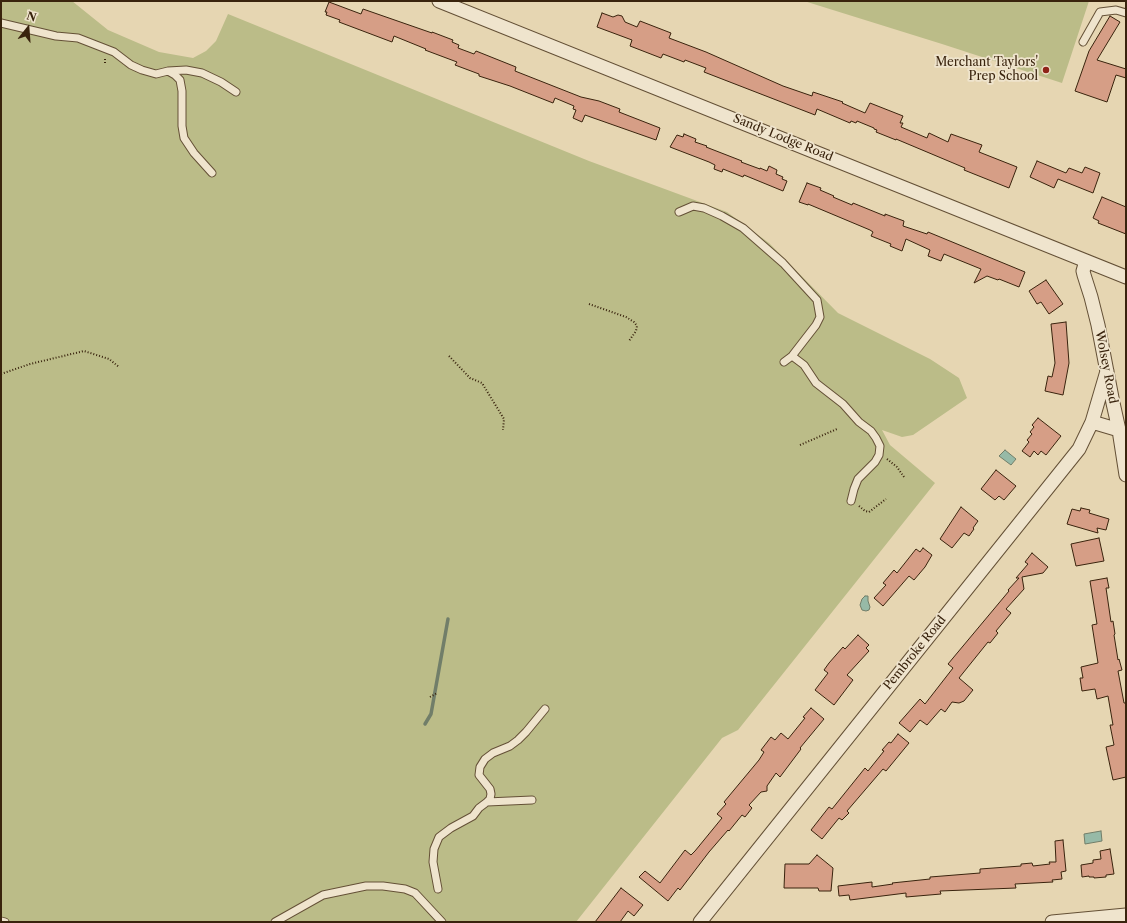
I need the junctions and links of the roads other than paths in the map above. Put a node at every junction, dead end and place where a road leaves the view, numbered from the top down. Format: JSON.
{"nodes":[{"id":1,"x":439,"y":1,"type":"edge"},
{"id":2,"x":1126,"y":14,"type":"edge"},
{"id":3,"x":1,"y":23,"type":"edge"},
{"id":4,"x":1083,"y":42,"type":"dead end"},
{"id":5,"x":168,"y":71,"type":"junction"},
{"id":6,"x":236,"y":92,"type":"dead end"},
{"id":7,"x":212,"y":173,"type":"dead end"},
{"id":8,"x":679,"y":212,"type":"dead end"},
{"id":9,"x":1086,"y":261,"type":"junction"},
{"id":10,"x":1126,"y":277,"type":"edge"},
{"id":11,"x":792,"y":356,"type":"junction"},
{"id":12,"x":784,"y":362,"type":"dead end"},
{"id":13,"x":1107,"y":371,"type":"junction"},
{"id":14,"x":1092,"y":422,"type":"junction"},
{"id":15,"x":1119,"y":430,"type":"junction"},
{"id":16,"x":1126,"y":475,"type":"edge"},
{"id":17,"x":852,"y":498,"type":"road end"},
{"id":18,"x":545,"y":709,"type":"dead end"},
{"id":19,"x":532,"y":800,"type":"dead end"},
{"id":20,"x":487,"y":802,"type":"junction"},
{"id":21,"x":438,"y":889,"type":"dead end"},
{"id":22,"x":1126,"y":915,"type":"edge"},
{"id":23,"x":1,"y":921,"type":"edge"},
{"id":24,"x":5,"y":922,"type":"edge"},
{"id":25,"x":274,"y":922,"type":"edge"},
{"id":26,"x":442,"y":922,"type":"edge"},
{"id":27,"x":700,"y":922,"type":"edge"},
{"id":28,"x":1052,"y":922,"type":"edge"}],
"edges":[{"from":1,"to":9,"type":"street","name":"Sandy Lodge Road"},
{"from":2,"to":4,"type":"lane"},
{"from":3,"to":5,"type":"lane"},
{"from":5,"to":6,"type":"lane"},
{"from":5,"to":7,"type":"lane"},
{"from":8,"to":11,"type":"lane"},
{"from":9,"to":10,"type":"street","name":"Sandy Lodge Road"},
{"from":9,"to":13,"type":"street","name":"Wolsey Road"},
{"from":11,"to":12,"type":"lane"},
{"from":11,"to":17,"type":"lane"},
{"from":13,"to":14,"type":"street","name":"Pembroke Road"},
{"from":13,"to":15,"type":"street","name":"Wolsey Road"},
{"from":14,"to":15,"type":"street"},
{"from":14,"to":27,"type":"street","name":"Pembroke Road"},
{"from":15,"to":16,"type":"street","name":"Wolsey Road"},
{"from":18,"to":20,"type":"lane"},
{"from":19,"to":20,"type":"lane"},
{"from":20,"to":21,"type":"lane"},
{"from":22,"to":28,"type":"street"},
{"from":23,"to":24,"type":"lane"},
{"from":25,"to":26,"type":"lane"}]}
